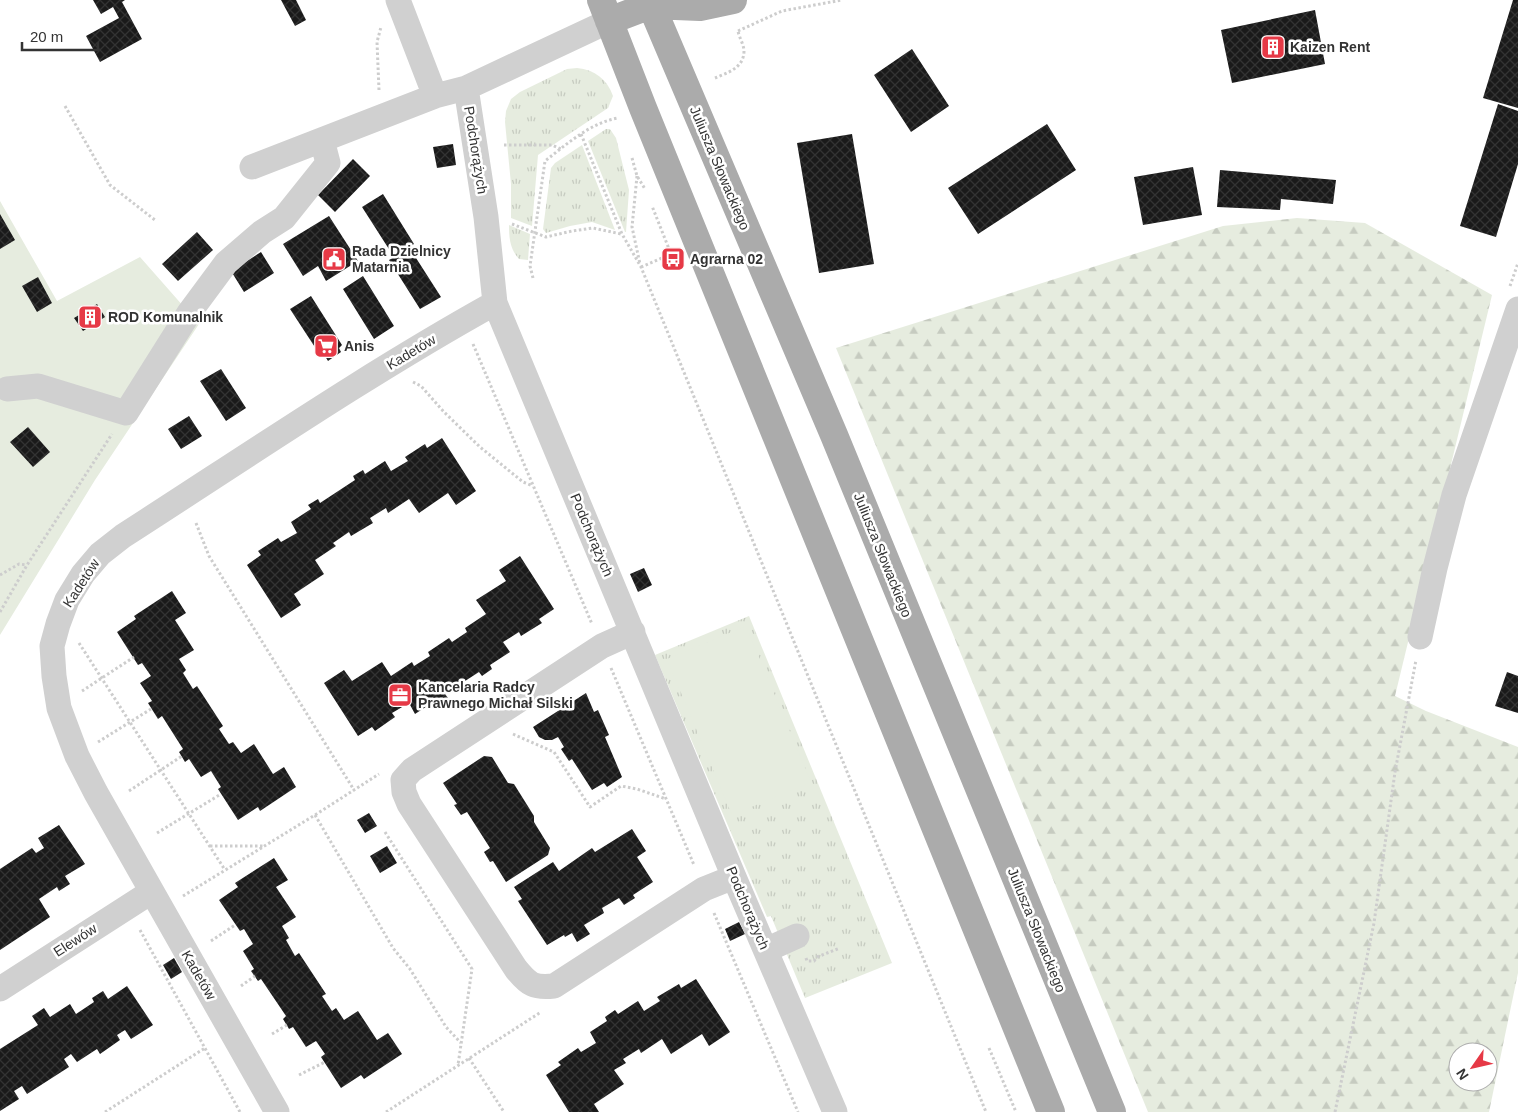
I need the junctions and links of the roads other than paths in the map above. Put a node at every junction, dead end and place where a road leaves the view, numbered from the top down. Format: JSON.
{"nodes":[{"id":1,"x":398,"y":0,"type":"edge"},
{"id":2,"x":733,"y":0,"type":"edge"},
{"id":3,"x":653,"y":2,"type":"edge"},
{"id":4,"x":605,"y":11,"type":"edge"},
{"id":5,"x":466,"y":88,"type":"junction"},
{"id":6,"x":434,"y":96,"type":"junction"},
{"id":7,"x":322,"y":140,"type":"junction"},
{"id":8,"x":252,"y":167,"type":"dead end"},
{"id":9,"x":495,"y":303,"type":"junction"},
{"id":10,"x":1518,"y":309,"type":"edge"},
{"id":11,"x":7,"y":389,"type":"dead end"},
{"id":12,"x":632,"y":632,"type":"junction"},
{"id":13,"x":1420,"y":637,"type":"road end"},
{"id":14,"x":734,"y":877,"type":"junction"},
{"id":15,"x":151,"y":892,"type":"junction"},
{"id":16,"x":797,"y":936,"type":"dead end"},
{"id":17,"x":766,"y":950,"type":"junction"},
{"id":18,"x":0,"y":989,"type":"edge"},
{"id":19,"x":277,"y":1112,"type":"edge"},
{"id":20,"x":834,"y":1112,"type":"edge"},
{"id":21,"x":1051,"y":1112,"type":"edge"},
{"id":22,"x":1112,"y":1112,"type":"edge"}],
"edges":[{"from":1,"to":6,"type":"street"},
{"from":2,"to":3,"type":"main road"},
{"from":3,"to":4,"type":"main road"},
{"from":3,"to":22,"type":"main road","name":"Juliusza Słowackiego"},
{"from":4,"to":5,"type":"street","name":"Podchorążych"},
{"from":4,"to":21,"type":"main road"},
{"from":5,"to":6,"type":"street"},
{"from":5,"to":9,"type":"street","name":"Podchorążych"},
{"from":6,"to":7,"type":"street"},
{"from":7,"to":8,"type":"street"},
{"from":7,"to":11,"type":"street"},
{"from":9,"to":12,"type":"street","name":"Podchorążych"},
{"from":9,"to":15,"type":"street","name":"Kadetów"},
{"from":10,"to":13,"type":"street"},
{"from":12,"to":14,"type":"street","name":"Podchorążych"},
{"from":12,"to":14,"type":"street"},
{"from":14,"to":17,"type":"street","name":"Podchorążych"},
{"from":15,"to":18,"type":"street","name":"Elewów"},
{"from":15,"to":19,"type":"street","name":"Kadetów"},
{"from":16,"to":17,"type":"street"},
{"from":17,"to":20,"type":"street","name":"Podchorążych"}]}
